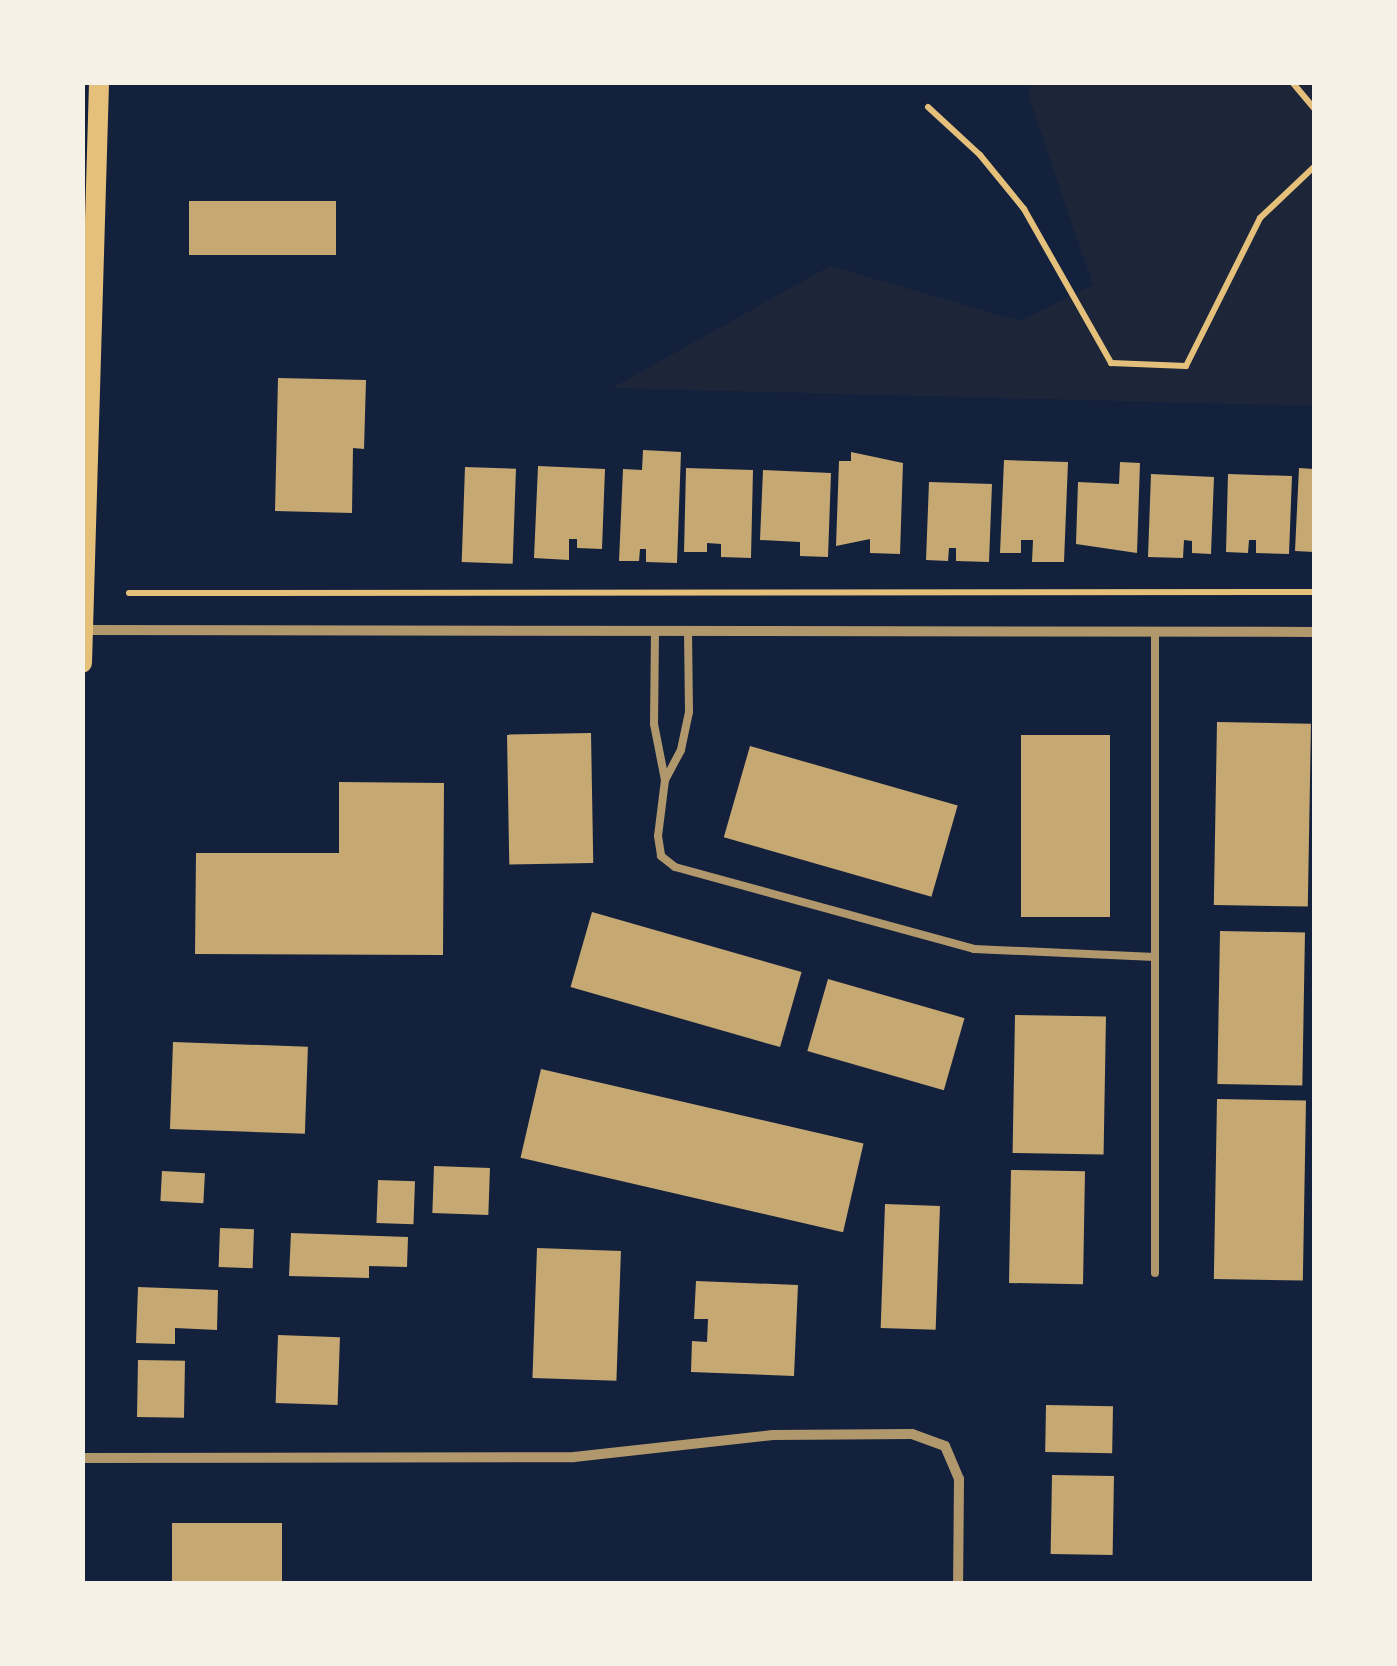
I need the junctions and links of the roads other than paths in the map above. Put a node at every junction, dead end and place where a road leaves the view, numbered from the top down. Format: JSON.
{"nodes":[{"id":1,"x":99,"y":82,"type":"edge"},
{"id":2,"x":84,"y":630,"type":"edge"},
{"id":3,"x":688,"y":630,"type":"junction"},
{"id":4,"x":654,"y":631,"type":"junction"},
{"id":5,"x":1155,"y":632,"type":"junction"},
{"id":6,"x":1314,"y":632,"type":"edge"},
{"id":7,"x":82,"y":663,"type":"edge"},
{"id":8,"x":665,"y":780,"type":"junction"},
{"id":9,"x":1155,"y":957,"type":"junction"},
{"id":10,"x":1154,"y":1274,"type":"dead end"},
{"id":11,"x":82,"y":1458,"type":"edge"},
{"id":12,"x":958,"y":1584,"type":"edge"}],
"edges":[{"from":1,"to":2,"type":"main road"},
{"from":2,"to":4,"type":"street"},
{"from":2,"to":7,"type":"main road"},
{"from":3,"to":4,"type":"street"},
{"from":3,"to":5,"type":"street"},
{"from":3,"to":8,"type":"lane"},
{"from":4,"to":8,"type":"lane"},
{"from":5,"to":6,"type":"street"},
{"from":5,"to":9,"type":"lane"},
{"from":8,"to":9,"type":"lane"},
{"from":9,"to":10,"type":"lane"},
{"from":11,"to":12,"type":"street"}]}
